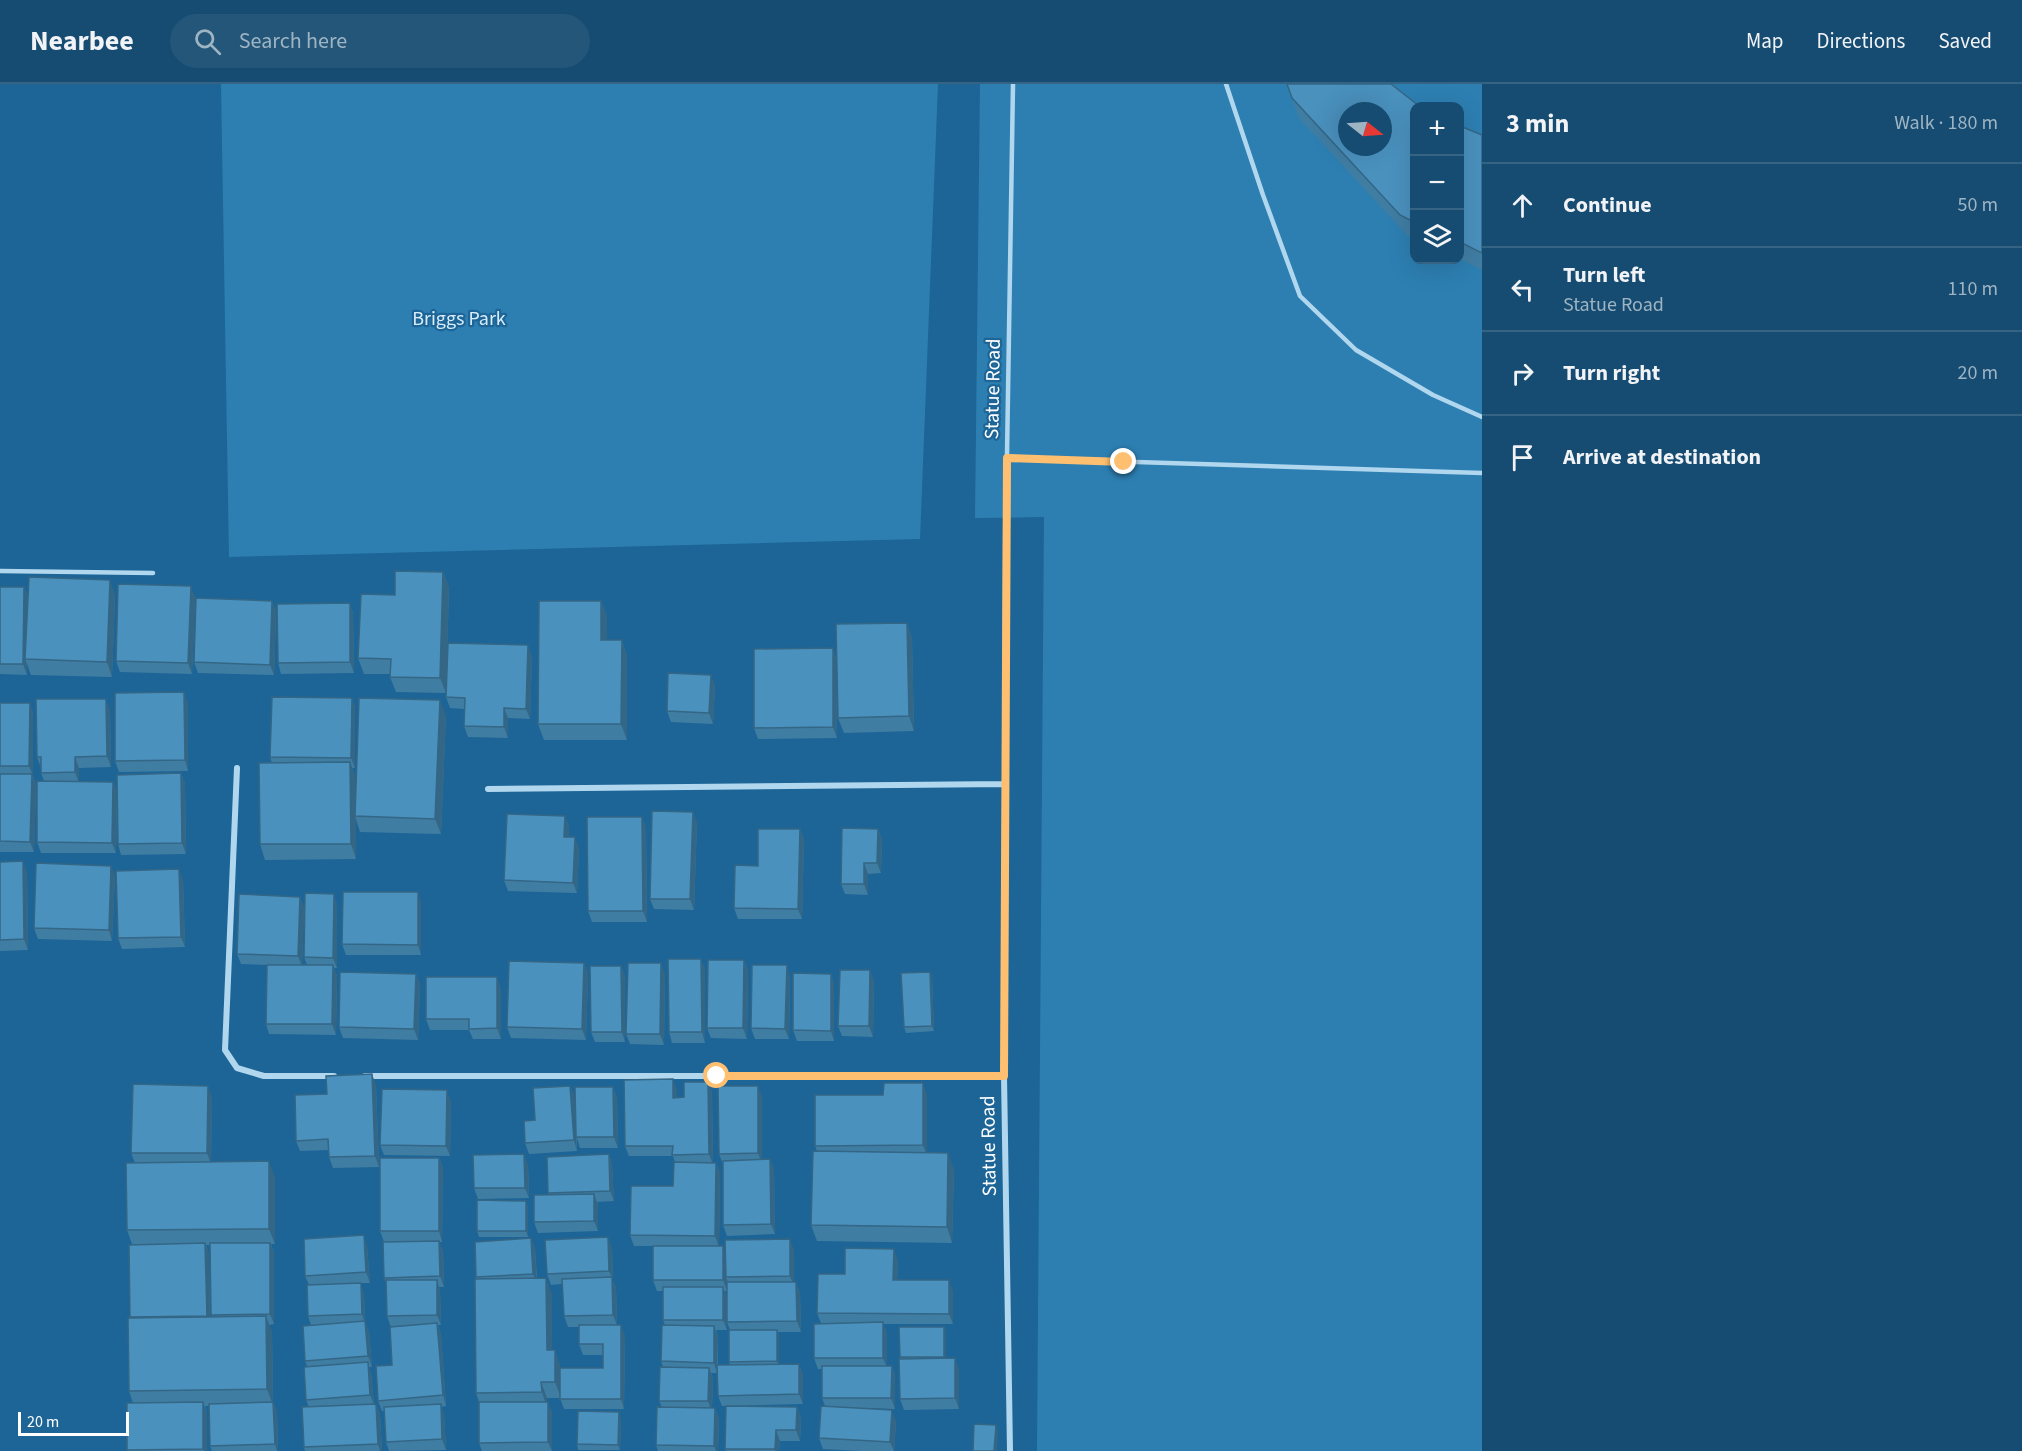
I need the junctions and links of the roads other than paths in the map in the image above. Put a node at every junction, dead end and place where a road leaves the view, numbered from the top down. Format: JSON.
{"nodes":[{"id":1,"x":1013,"y":84,"type":"edge"},
{"id":2,"x":1226,"y":84,"type":"edge"},
{"id":3,"x":1482,"y":417,"type":"edge"},
{"id":4,"x":1007,"y":458,"type":"junction"},
{"id":5,"x":1482,"y":473,"type":"edge"},
{"id":6,"x":1006,"y":518,"type":"joint"},
{"id":7,"x":0,"y":571,"type":"edge"},
{"id":8,"x":153,"y":573,"type":"dead end"},
{"id":9,"x":237,"y":768,"type":"dead end"},
{"id":10,"x":1005,"y":784,"type":"junction"},
{"id":11,"x":488,"y":789,"type":"dead end"},
{"id":12,"x":336,"y":1076,"type":"edge"},
{"id":13,"x":360,"y":1076,"type":"edge"},
{"id":14,"x":1004,"y":1076,"type":"junction"},
{"id":15,"x":1010,"y":1451,"type":"edge"}],
"edges":[{"from":1,"to":4,"type":"lane","name":"Statue Road"},
{"from":2,"to":3,"type":"lane"},
{"from":4,"to":5,"type":"lane"},
{"from":4,"to":6,"type":"lane","name":"Statue Road"},
{"from":6,"to":10,"type":"street","name":"Statue Road"},
{"from":7,"to":8,"type":"lane"},
{"from":9,"to":12,"type":"street"},
{"from":10,"to":11,"type":"street"},
{"from":10,"to":14,"type":"street","name":"Statue Road"},
{"from":13,"to":14,"type":"street"},
{"from":14,"to":15,"type":"street","name":"Statue Road"}]}
